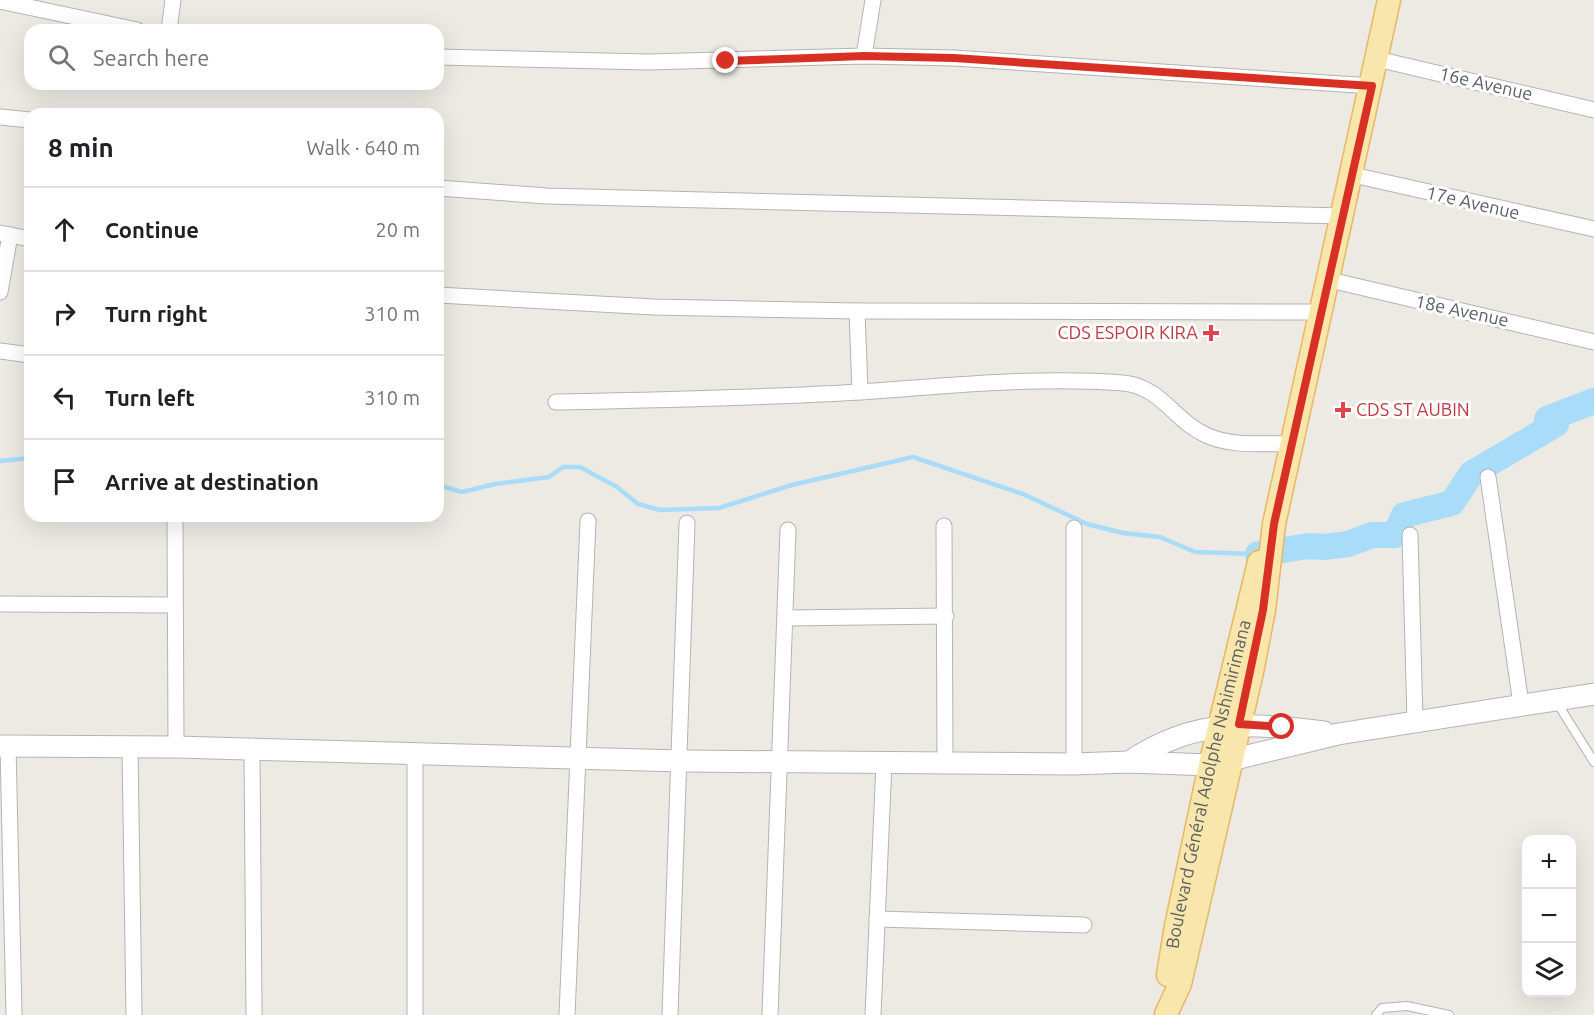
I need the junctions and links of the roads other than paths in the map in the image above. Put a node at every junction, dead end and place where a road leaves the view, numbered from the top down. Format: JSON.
{"nodes":[{"id":1,"x":173,"y":0,"type":"edge"},
{"id":2,"x":873,"y":0,"type":"edge"},
{"id":3,"x":1389,"y":0,"type":"edge"},
{"id":4,"x":0,"y":1,"type":"edge"},
{"id":5,"x":109,"y":24,"type":"edge"},
{"id":6,"x":171,"y":24,"type":"edge"},
{"id":7,"x":864,"y":56,"type":"junction"},
{"id":8,"x":444,"y":57,"type":"edge"},
{"id":9,"x":1377,"y":59,"type":"junction"},
{"id":10,"x":1372,"y":86,"type":"junction"},
{"id":11,"x":1594,"y":110,"type":"edge"},
{"id":12,"x":0,"y":117,"type":"edge"},
{"id":13,"x":24,"y":119,"type":"edge"},
{"id":14,"x":1353,"y":176,"type":"junction"},
{"id":15,"x":444,"y":189,"type":"edge"},
{"id":16,"x":1344,"y":216,"type":"junction"},
{"id":17,"x":1594,"y":229,"type":"edge"},
{"id":18,"x":5,"y":234,"type":"edge"},
{"id":19,"x":24,"y":238,"type":"edge"},
{"id":20,"x":1330,"y":280,"type":"junction"},
{"id":21,"x":0,"y":292,"type":"edge"},
{"id":22,"x":444,"y":295,"type":"edge"},
{"id":23,"x":857,"y":311,"type":"junction"},
{"id":24,"x":1323,"y":312,"type":"junction"},
{"id":25,"x":1594,"y":342,"type":"edge"},
{"id":26,"x":0,"y":351,"type":"edge"},
{"id":27,"x":24,"y":354,"type":"edge"},
{"id":28,"x":860,"y":392,"type":"junction"},
{"id":29,"x":556,"y":402,"type":"dead end"},
{"id":30,"x":1291,"y":444,"type":"junction"},
{"id":31,"x":1488,"y":477,"type":"dead end"},
{"id":32,"x":588,"y":521,"type":"dead end"},
{"id":33,"x":174,"y":522,"type":"edge"},
{"id":34,"x":687,"y":523,"type":"dead end"},
{"id":35,"x":944,"y":526,"type":"dead end"},
{"id":36,"x":1074,"y":528,"type":"dead end"},
{"id":37,"x":788,"y":530,"type":"dead end"},
{"id":38,"x":1410,"y":536,"type":"dead end"},
{"id":39,"x":0,"y":604,"type":"edge"},
{"id":40,"x":173,"y":605,"type":"junction"},
{"id":41,"x":946,"y":616,"type":"junction"},
{"id":42,"x":785,"y":618,"type":"junction"},
{"id":43,"x":1594,"y":694,"type":"edge"},
{"id":44,"x":1555,"y":700,"type":"junction"},
{"id":45,"x":1521,"y":704,"type":"junction"},
{"id":46,"x":1415,"y":721,"type":"junction"},
{"id":47,"x":1230,"y":725,"type":"junction"},
{"id":48,"x":1338,"y":734,"type":"junction"},
{"id":49,"x":4,"y":746,"type":"edge"},
{"id":50,"x":130,"y":747,"type":"junction"},
{"id":51,"x":176,"y":747,"type":"junction"},
{"id":52,"x":252,"y":751,"type":"junction"},
{"id":53,"x":415,"y":753,"type":"junction"},
{"id":54,"x":578,"y":758,"type":"junction"},
{"id":55,"x":681,"y":761,"type":"junction"},
{"id":56,"x":781,"y":762,"type":"junction"},
{"id":57,"x":1129,"y":762,"type":"junction"},
{"id":58,"x":1220,"y":762,"type":"junction"},
{"id":59,"x":1594,"y":762,"type":"edge"},
{"id":60,"x":884,"y":763,"type":"junction"},
{"id":61,"x":945,"y":763,"type":"junction"},
{"id":62,"x":1074,"y":764,"type":"junction"},
{"id":63,"x":877,"y":919,"type":"junction"},
{"id":64,"x":1084,"y":925,"type":"dead end"},
{"id":65,"x":1165,"y":1014,"type":"edge"},
{"id":66,"x":14,"y":1015,"type":"edge"},
{"id":67,"x":134,"y":1015,"type":"edge"},
{"id":68,"x":254,"y":1015,"type":"edge"},
{"id":69,"x":415,"y":1015,"type":"edge"},
{"id":70,"x":567,"y":1015,"type":"edge"},
{"id":71,"x":670,"y":1015,"type":"edge"},
{"id":72,"x":770,"y":1015,"type":"edge"},
{"id":73,"x":873,"y":1015,"type":"edge"},
{"id":74,"x":1377,"y":1015,"type":"edge"},
{"id":75,"x":1449,"y":1015,"type":"edge"}],
"edges":[{"from":1,"to":6,"type":"street"},
{"from":2,"to":7,"type":"street"},
{"from":3,"to":9,"type":"main road","name":"Boulevard Général Adolphe Nshimirimana"},
{"from":4,"to":5,"type":"street"},
{"from":7,"to":8,"type":"street"},
{"from":7,"to":10,"type":"street"},
{"from":9,"to":10,"type":"main road","name":"Boulevard Général Adolphe Nshimirimana"},
{"from":9,"to":11,"type":"street","name":"16e Avenue"},
{"from":10,"to":14,"type":"main road","name":"Boulevard Général Adolphe Nshimirimana"},
{"from":12,"to":13,"type":"street"},
{"from":14,"to":16,"type":"main road","name":"Boulevard Général Adolphe Nshimirimana"},
{"from":14,"to":17,"type":"street","name":"17e Avenue"},
{"from":15,"to":16,"type":"street"},
{"from":16,"to":20,"type":"main road","name":"Boulevard Général Adolphe Nshimirimana"},
{"from":18,"to":19,"type":"street"},
{"from":18,"to":21,"type":"street"},
{"from":20,"to":24,"type":"main road","name":"Boulevard Général Adolphe Nshimirimana"},
{"from":20,"to":25,"type":"street","name":"18e Avenue"},
{"from":22,"to":23,"type":"street"},
{"from":23,"to":24,"type":"street"},
{"from":23,"to":28,"type":"street"},
{"from":24,"to":30,"type":"main road","name":"Boulevard Général Adolphe Nshimirimana"},
{"from":26,"to":27,"type":"street"},
{"from":28,"to":29,"type":"street"},
{"from":28,"to":30,"type":"street"},
{"from":30,"to":47,"type":"main road","name":"Boulevard Général Adolphe Nshimirimana"},
{"from":31,"to":45,"type":"street"},
{"from":32,"to":54,"type":"street"},
{"from":33,"to":40,"type":"street"},
{"from":34,"to":55,"type":"street"},
{"from":35,"to":41,"type":"street"},
{"from":36,"to":62,"type":"street"},
{"from":37,"to":42,"type":"street"},
{"from":38,"to":46,"type":"street"},
{"from":39,"to":40,"type":"street"},
{"from":40,"to":51,"type":"street"},
{"from":41,"to":42,"type":"street"},
{"from":41,"to":61,"type":"street"},
{"from":42,"to":56,"type":"street"},
{"from":43,"to":44,"type":"street"},
{"from":44,"to":45,"type":"street"},
{"from":44,"to":59,"type":"lane"},
{"from":45,"to":46,"type":"street"},
{"from":46,"to":48,"type":"street"},
{"from":47,"to":48,"type":"street"},
{"from":47,"to":57,"type":"street"},
{"from":47,"to":58,"type":"main road","name":"Boulevard Général Adolphe Nshimirimana"},
{"from":48,"to":58,"type":"street"},
{"from":49,"to":50,"type":"street"},
{"from":49,"to":66,"type":"street"},
{"from":50,"to":51,"type":"street"},
{"from":50,"to":67,"type":"street"},
{"from":51,"to":52,"type":"street"},
{"from":52,"to":53,"type":"street"},
{"from":52,"to":68,"type":"street"},
{"from":53,"to":54,"type":"street"},
{"from":53,"to":69,"type":"street"},
{"from":54,"to":55,"type":"street"},
{"from":54,"to":70,"type":"street"},
{"from":55,"to":56,"type":"street"},
{"from":55,"to":71,"type":"street"},
{"from":56,"to":60,"type":"street"},
{"from":56,"to":72,"type":"street"},
{"from":57,"to":58,"type":"street"},
{"from":57,"to":62,"type":"street"},
{"from":58,"to":65,"type":"main road","name":"Boulevard Général Adolphe Nshimirimana"},
{"from":60,"to":61,"type":"street"},
{"from":60,"to":63,"type":"street"},
{"from":61,"to":62,"type":"street"},
{"from":63,"to":64,"type":"street"},
{"from":63,"to":73,"type":"street"},
{"from":74,"to":75,"type":"lane"}]}
